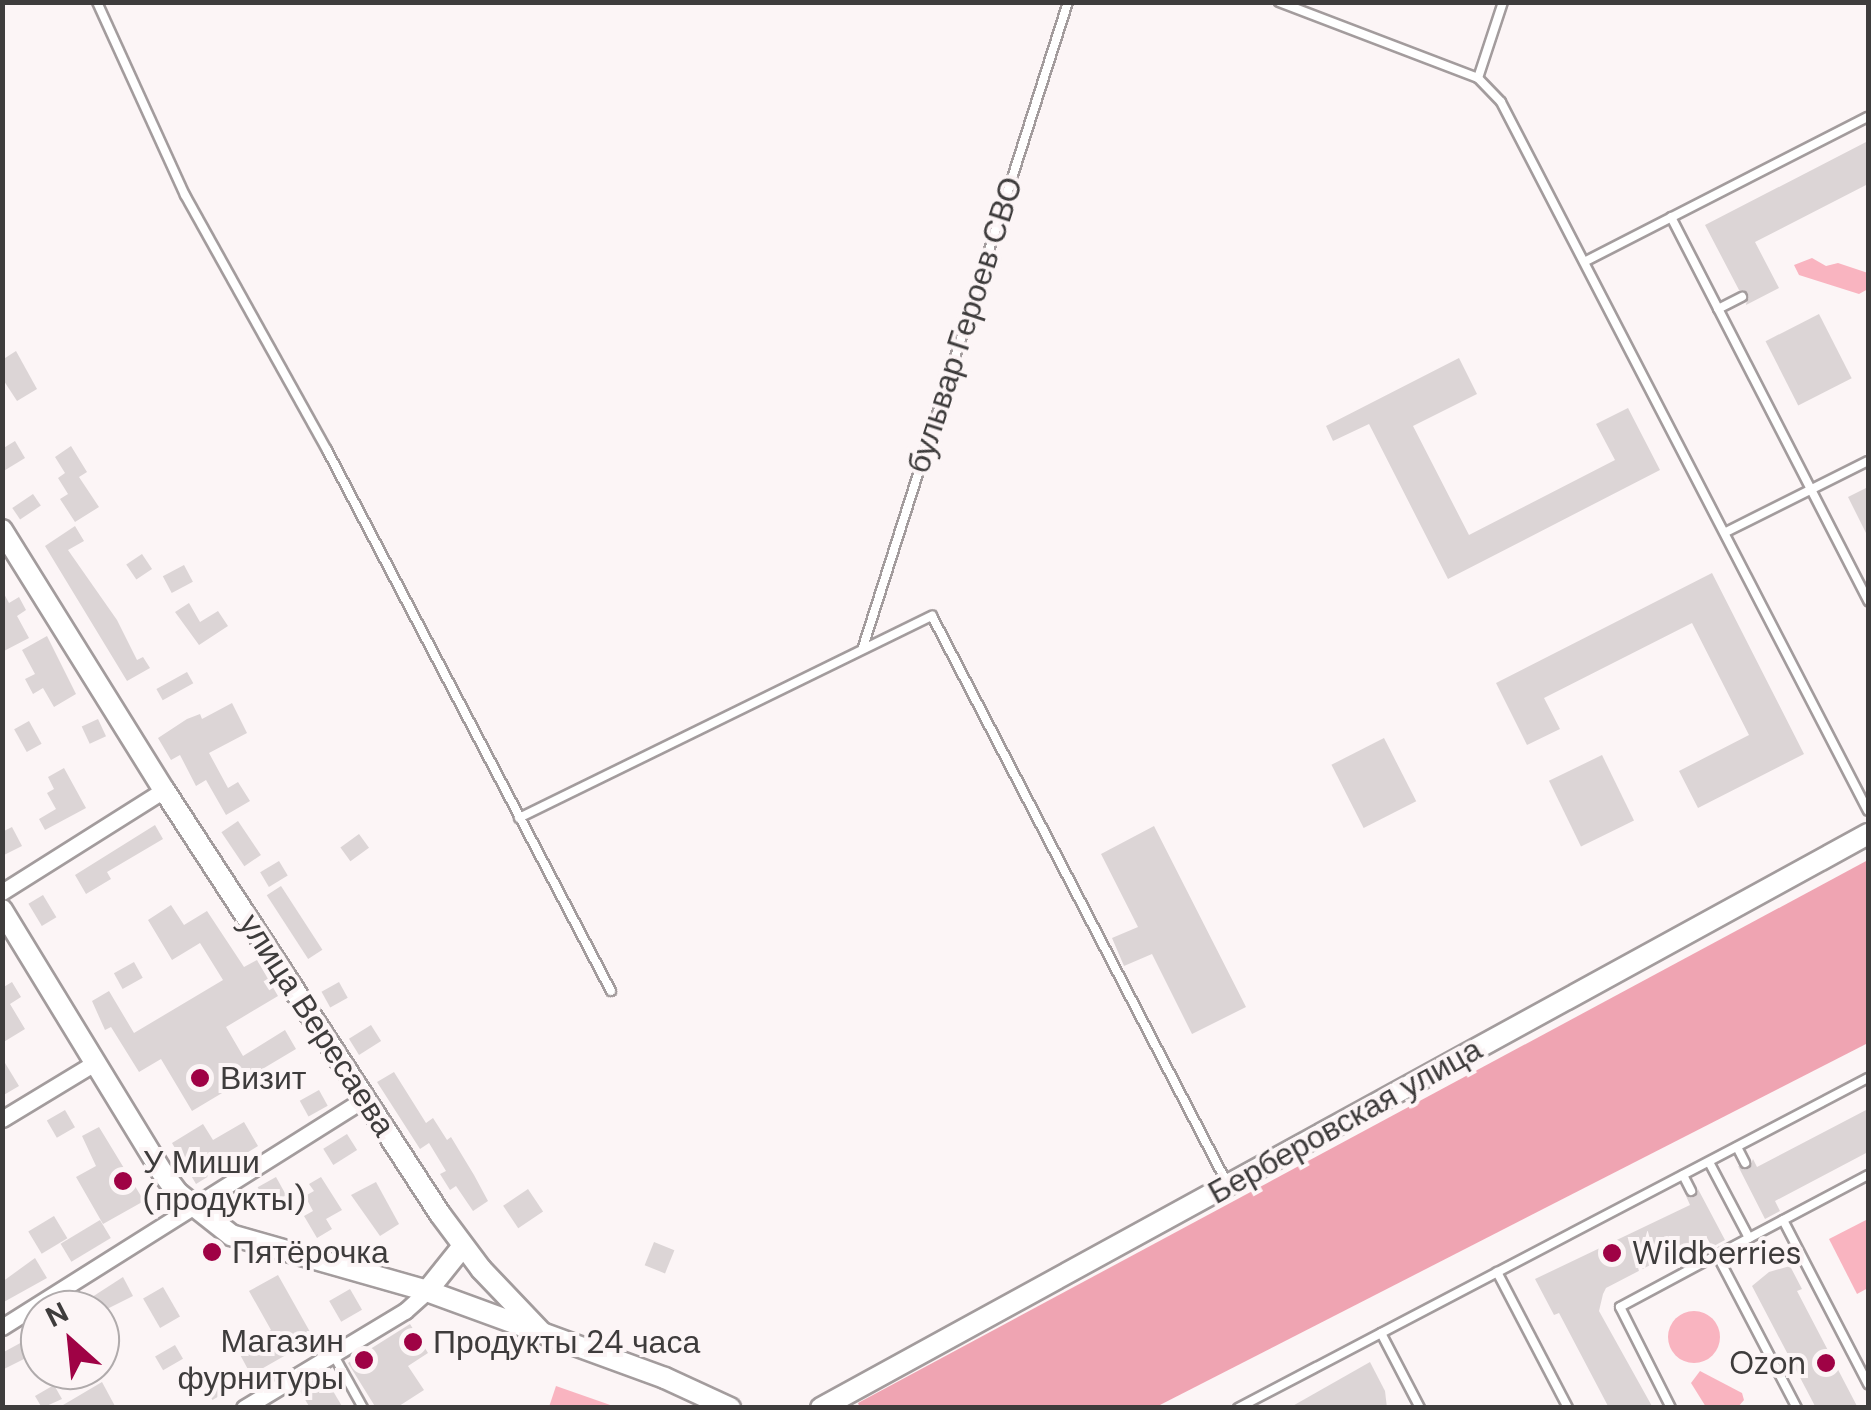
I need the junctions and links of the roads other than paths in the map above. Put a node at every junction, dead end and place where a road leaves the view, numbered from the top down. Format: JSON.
{"nodes":[{"id":1,"x":97,"y":2,"type":"edge"},
{"id":2,"x":1068,"y":2,"type":"edge"},
{"id":3,"x":1279,"y":2,"type":"edge"},
{"id":4,"x":1503,"y":2,"type":"edge"},
{"id":5,"x":1478,"y":78,"type":"junction"},
{"id":6,"x":1868,"y":117,"type":"edge"},
{"id":7,"x":1671,"y":217,"type":"junction"},
{"id":8,"x":1586,"y":260,"type":"junction"},
{"id":9,"x":1742,"y":297,"type":"dead end"},
{"id":10,"x":1718,"y":309,"type":"junction"},
{"id":11,"x":1868,"y":460,"type":"edge"},
{"id":12,"x":1811,"y":490,"type":"junction"},
{"id":13,"x":2,"y":530,"type":"edge"},
{"id":14,"x":1726,"y":532,"type":"junction"},
{"id":15,"x":1868,"y":600,"type":"edge"},
{"id":16,"x":863,"y":647,"type":"junction"},
{"id":17,"x":1868,"y":788,"type":"edge"},
{"id":18,"x":164,"y":790,"type":"junction"},
{"id":19,"x":1860,"y":794,"type":"junction"},
{"id":20,"x":1868,"y":811,"type":"edge"},
{"id":21,"x":520,"y":818,"type":"junction"},
{"id":22,"x":1868,"y":834,"type":"edge"},
{"id":23,"x":2,"y":892,"type":"edge"},
{"id":24,"x":2,"y":910,"type":"edge"},
{"id":25,"x":611,"y":991,"type":"dead end"},
{"id":26,"x":96,"y":1062,"type":"junction"},
{"id":27,"x":1868,"y":1078,"type":"edge"},
{"id":28,"x":364,"y":1098,"type":"junction"},
{"id":29,"x":2,"y":1120,"type":"edge"},
{"id":30,"x":1737,"y":1147,"type":"junction"},
{"id":31,"x":1708,"y":1162,"type":"junction"},
{"id":32,"x":1745,"y":1162,"type":"dead end"},
{"id":33,"x":1683,"y":1175,"type":"junction"},
{"id":34,"x":1868,"y":1176,"type":"edge"},
{"id":35,"x":1228,"y":1185,"type":"junction"},
{"id":36,"x":1691,"y":1191,"type":"dead end"},
{"id":37,"x":192,"y":1205,"type":"junction"},
{"id":38,"x":1783,"y":1220,"type":"junction"},
{"id":39,"x":1748,"y":1238,"type":"junction"},
{"id":40,"x":463,"y":1246,"type":"junction"},
{"id":41,"x":1717,"y":1254,"type":"junction"},
{"id":42,"x":1497,"y":1272,"type":"junction"},
{"id":43,"x":427,"y":1291,"type":"junction"},
{"id":44,"x":2,"y":1327,"type":"edge"},
{"id":45,"x":542,"y":1333,"type":"junction"},
{"id":46,"x":1381,"y":1333,"type":"junction"},
{"id":47,"x":332,"y":1354,"type":"junction"},
{"id":48,"x":1868,"y":1384,"type":"edge"},
{"id":49,"x":244,"y":1408,"type":"edge"},
{"id":50,"x":363,"y":1408,"type":"edge"},
{"id":51,"x":730,"y":1408,"type":"edge"},
{"id":52,"x":821,"y":1408,"type":"edge"},
{"id":53,"x":1238,"y":1408,"type":"edge"},
{"id":54,"x":1420,"y":1408,"type":"edge"},
{"id":55,"x":1568,"y":1408,"type":"edge"},
{"id":56,"x":1671,"y":1408,"type":"edge"},
{"id":57,"x":1797,"y":1408,"type":"edge"}],
"edges":[{"from":1,"to":21,"type":"lane"},
{"from":2,"to":16,"type":"lane","name":"бульвар Героев СВО"},
{"from":3,"to":5,"type":"lane"},
{"from":4,"to":5,"type":"lane"},
{"from":5,"to":8,"type":"lane"},
{"from":6,"to":7,"type":"lane"},
{"from":7,"to":8,"type":"lane"},
{"from":7,"to":10,"type":"lane"},
{"from":8,"to":14,"type":"lane"},
{"from":9,"to":10,"type":"lane"},
{"from":10,"to":12,"type":"lane"},
{"from":11,"to":12,"type":"lane"},
{"from":12,"to":14,"type":"lane"},
{"from":12,"to":15,"type":"lane"},
{"from":13,"to":18,"type":"main road","name":"улица Вересаева"},
{"from":14,"to":19,"type":"lane"},
{"from":16,"to":21,"type":"lane"},
{"from":16,"to":35,"type":"lane"},
{"from":17,"to":19,"type":"lane"},
{"from":18,"to":23,"type":"street"},
{"from":18,"to":28,"type":"main road","name":"улица Вересаева"},
{"from":19,"to":20,"type":"lane"},
{"from":21,"to":25,"type":"lane"},
{"from":22,"to":35,"type":"main road","name":"Берберовская улица"},
{"from":24,"to":26,"type":"main road"},
{"from":26,"to":29,"type":"street"},
{"from":26,"to":37,"type":"main road"},
{"from":27,"to":30,"type":"lane"},
{"from":28,"to":37,"type":"street"},
{"from":28,"to":40,"type":"main road","name":"улица Вересаева"},
{"from":30,"to":31,"type":"lane"},
{"from":30,"to":32,"type":"lane"},
{"from":31,"to":33,"type":"lane"},
{"from":31,"to":39,"type":"lane"},
{"from":33,"to":36,"type":"lane"},
{"from":33,"to":42,"type":"lane"},
{"from":34,"to":38,"type":"lane"},
{"from":35,"to":52,"type":"main road","name":"Берберовская улица"},
{"from":37,"to":43,"type":"main road"},
{"from":37,"to":44,"type":"street"},
{"from":38,"to":39,"type":"lane"},
{"from":38,"to":48,"type":"lane"},
{"from":39,"to":41,"type":"lane"},
{"from":40,"to":43,"type":"main road"},
{"from":40,"to":45,"type":"main road","name":"улица Вересаева"},
{"from":41,"to":56,"type":"lane"},
{"from":41,"to":57,"type":"lane"},
{"from":42,"to":46,"type":"lane"},
{"from":42,"to":55,"type":"lane"},
{"from":43,"to":45,"type":"main road"},
{"from":43,"to":47,"type":"street"},
{"from":45,"to":51,"type":"main road","name":"улица Вересаева"},
{"from":46,"to":53,"type":"lane"},
{"from":46,"to":54,"type":"lane"},
{"from":47,"to":49,"type":"street"},
{"from":47,"to":50,"type":"lane"}]}
